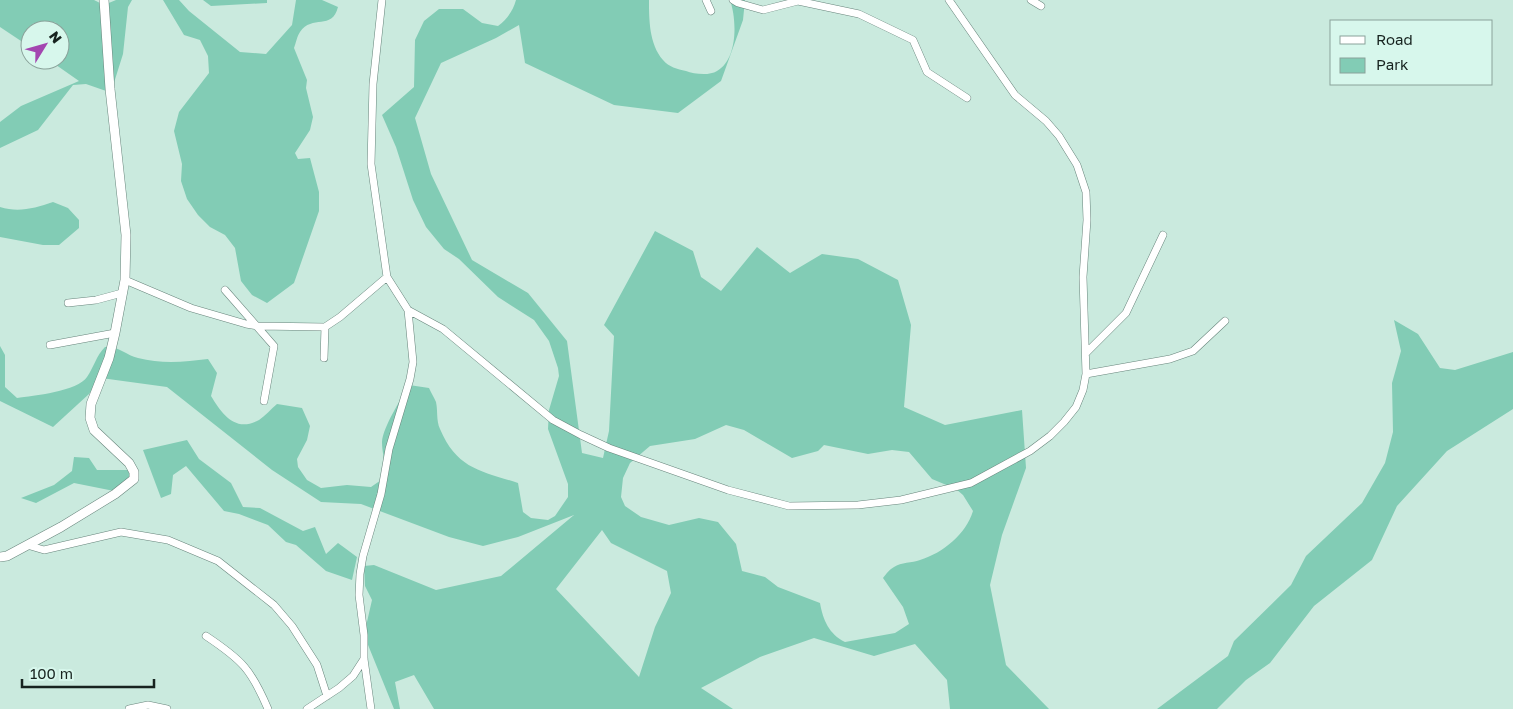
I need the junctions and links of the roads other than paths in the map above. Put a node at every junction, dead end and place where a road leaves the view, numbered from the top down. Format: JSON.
{"nodes":[{"id":1,"x":104,"y":0,"type":"edge"},
{"id":2,"x":382,"y":0,"type":"edge"},
{"id":3,"x":706,"y":0,"type":"edge"},
{"id":4,"x":733,"y":0,"type":"edge"},
{"id":5,"x":950,"y":0,"type":"edge"},
{"id":6,"x":1031,"y":0,"type":"edge"},
{"id":7,"x":1040,"y":6,"type":"dead end"},
{"id":8,"x":711,"y":12,"type":"dead end"},
{"id":9,"x":967,"y":98,"type":"dead end"},
{"id":10,"x":1163,"y":234,"type":"dead end"},
{"id":11,"x":387,"y":277,"type":"junction"},
{"id":12,"x":125,"y":280,"type":"junction"},
{"id":13,"x":225,"y":290,"type":"dead end"},
{"id":14,"x":122,"y":293,"type":"junction"},
{"id":15,"x":68,"y":303,"type":"dead end"},
{"id":16,"x":408,"y":310,"type":"junction"},
{"id":17,"x":1224,"y":321,"type":"dead end"},
{"id":18,"x":258,"y":326,"type":"junction"},
{"id":19,"x":325,"y":328,"type":"junction"},
{"id":20,"x":116,"y":333,"type":"junction"},
{"id":21,"x":50,"y":345,"type":"dead end"},
{"id":22,"x":1086,"y":353,"type":"junction"},
{"id":23,"x":324,"y":358,"type":"dead end"},
{"id":24,"x":1086,"y":374,"type":"junction"},
{"id":25,"x":264,"y":401,"type":"dead end"},
{"id":26,"x":27,"y":545,"type":"junction"},
{"id":27,"x":0,"y":558,"type":"edge"},
{"id":28,"x":206,"y":636,"type":"dead end"},
{"id":29,"x":364,"y":660,"type":"junction"},
{"id":30,"x":327,"y":696,"type":"junction"},
{"id":31,"x":129,"y":709,"type":"edge"},
{"id":32,"x":168,"y":709,"type":"edge"},
{"id":33,"x":268,"y":709,"type":"edge"},
{"id":34,"x":307,"y":709,"type":"edge"},
{"id":35,"x":371,"y":709,"type":"edge"}],
"edges":[{"from":1,"to":12,"type":"street"},
{"from":2,"to":11,"type":"street"},
{"from":3,"to":8,"type":"street"},
{"from":4,"to":9,"type":"street"},
{"from":5,"to":22,"type":"street"},
{"from":6,"to":7,"type":"street"},
{"from":10,"to":22,"type":"street"},
{"from":11,"to":16,"type":"street"},
{"from":11,"to":19,"type":"street"},
{"from":12,"to":14,"type":"street"},
{"from":12,"to":18,"type":"street"},
{"from":13,"to":18,"type":"street"},
{"from":14,"to":15,"type":"street"},
{"from":14,"to":20,"type":"street"},
{"from":16,"to":24,"type":"street"},
{"from":16,"to":29,"type":"street"},
{"from":17,"to":24,"type":"street"},
{"from":18,"to":19,"type":"street"},
{"from":18,"to":25,"type":"street"},
{"from":19,"to":23,"type":"street"},
{"from":20,"to":21,"type":"street"},
{"from":20,"to":26,"type":"street"},
{"from":22,"to":24,"type":"street"},
{"from":26,"to":27,"type":"street"},
{"from":26,"to":30,"type":"street"},
{"from":28,"to":33,"type":"street"},
{"from":29,"to":30,"type":"street"},
{"from":29,"to":35,"type":"street"},
{"from":30,"to":34,"type":"street"},
{"from":31,"to":32,"type":"street"}]}
